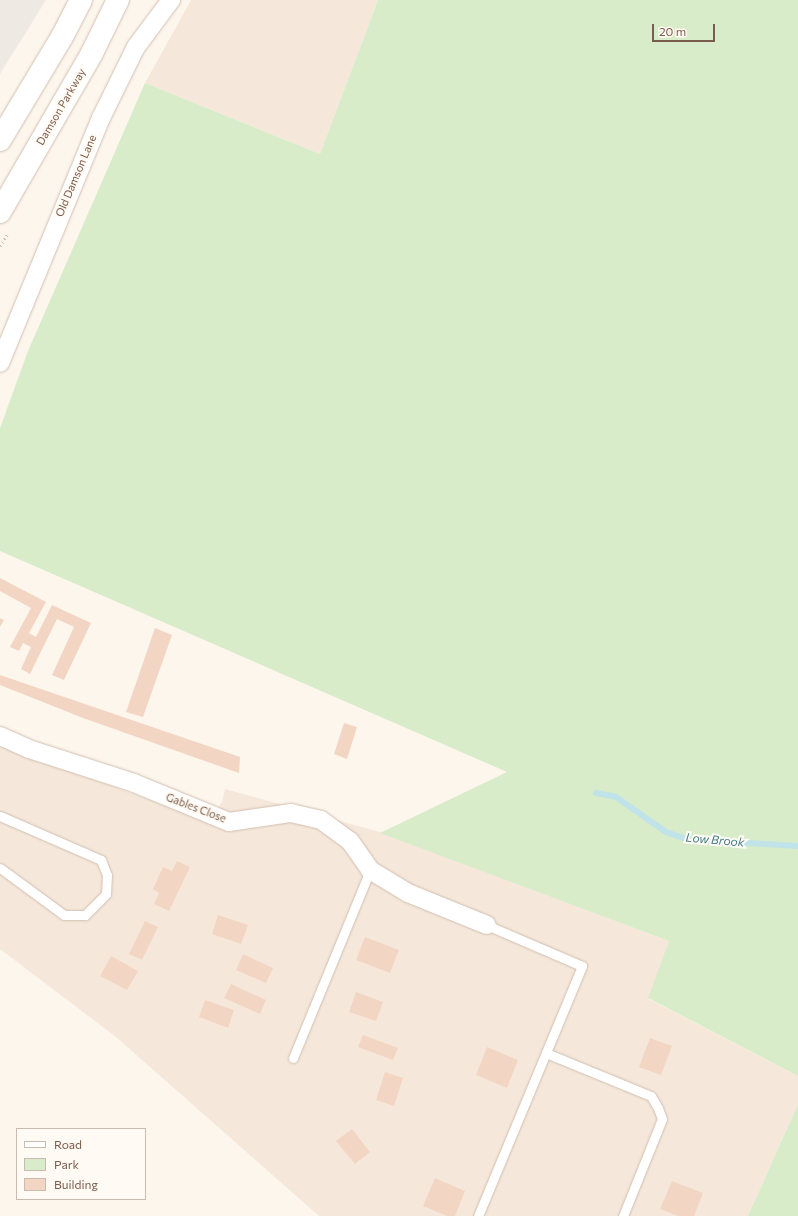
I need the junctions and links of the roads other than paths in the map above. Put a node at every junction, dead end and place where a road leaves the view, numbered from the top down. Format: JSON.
{"nodes":[{"id":1,"x":81,"y":0,"type":"edge"},
{"id":2,"x":118,"y":0,"type":"edge"},
{"id":3,"x":171,"y":0,"type":"edge"},
{"id":4,"x":0,"y":140,"type":"edge"},
{"id":5,"x":0,"y":212,"type":"edge"},
{"id":6,"x":0,"y":363,"type":"edge"},
{"id":7,"x":0,"y":736,"type":"edge"},
{"id":8,"x":0,"y":816,"type":"edge"},
{"id":9,"x":0,"y":868,"type":"edge"},
{"id":10,"x":370,"y":870,"type":"junction"},
{"id":11,"x":487,"y":925,"type":"joint"},
{"id":12,"x":546,"y":1053,"type":"junction"},
{"id":13,"x":293,"y":1058,"type":"dead end"},
{"id":14,"x":478,"y":1216,"type":"edge"},
{"id":15,"x":623,"y":1216,"type":"edge"}],
"edges":[{"from":1,"to":4,"type":"street"},
{"from":2,"to":5,"type":"street","name":"Damson Parkway"},
{"from":3,"to":6,"type":"street","name":"Old Damson Lane"},
{"from":7,"to":10,"type":"street","name":"Gables Close"},
{"from":8,"to":9,"type":"lane"},
{"from":10,"to":11,"type":"street","name":"Gables Close"},
{"from":10,"to":13,"type":"lane"},
{"from":11,"to":12,"type":"lane"},
{"from":12,"to":14,"type":"lane"},
{"from":12,"to":15,"type":"lane"}]}
